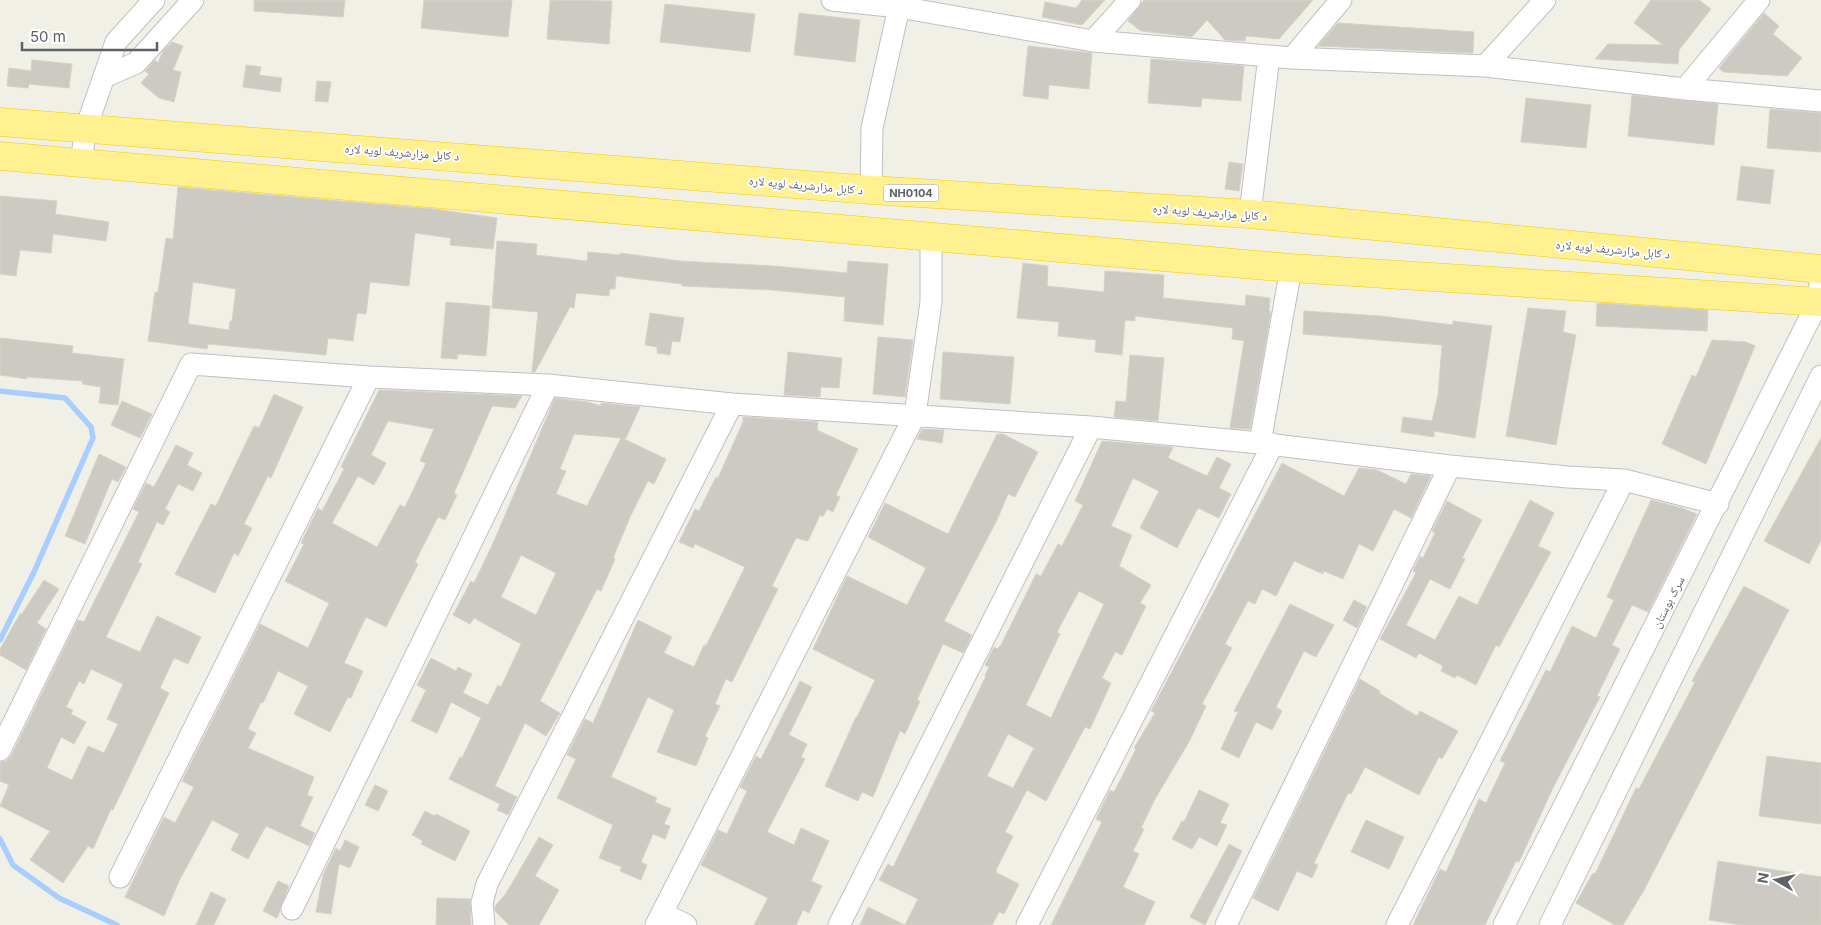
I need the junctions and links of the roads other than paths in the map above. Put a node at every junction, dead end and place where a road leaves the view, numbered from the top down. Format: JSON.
{"nodes":[{"id":1,"x":154,"y":0,"type":"edge"},
{"id":2,"x":193,"y":0,"type":"edge"},
{"id":3,"x":832,"y":0,"type":"edge"},
{"id":4,"x":1130,"y":0,"type":"edge"},
{"id":5,"x":1341,"y":0,"type":"edge"},
{"id":6,"x":1544,"y":0,"type":"edge"},
{"id":7,"x":1759,"y":0,"type":"edge"},
{"id":8,"x":902,"y":3,"type":"edge"},
{"id":9,"x":1093,"y":41,"type":"junction"},
{"id":10,"x":1269,"y":56,"type":"junction"},
{"id":11,"x":1292,"y":58,"type":"junction"},
{"id":12,"x":1485,"y":66,"type":"junction"},
{"id":13,"x":106,"y":76,"type":"junction"},
{"id":14,"x":1685,"y":89,"type":"junction"},
{"id":15,"x":1821,"y":101,"type":"edge"},
{"id":16,"x":0,"y":122,"type":"edge"},
{"id":17,"x":86,"y":128,"type":"junction"},
{"id":18,"x":0,"y":156,"type":"edge"},
{"id":19,"x":81,"y":162,"type":"junction"},
{"id":20,"x":871,"y":190,"type":"junction"},
{"id":21,"x":1250,"y":214,"type":"junction"},
{"id":22,"x":931,"y":236,"type":"junction"},
{"id":23,"x":1291,"y":268,"type":"junction"},
{"id":24,"x":1821,"y":269,"type":"edge"},
{"id":25,"x":1820,"y":293,"type":"edge"},
{"id":26,"x":1821,"y":376,"type":"edge"},
{"id":27,"x":369,"y":377,"type":"junction"},
{"id":28,"x":548,"y":385,"type":"junction"},
{"id":29,"x":732,"y":404,"type":"junction"},
{"id":30,"x":915,"y":415,"type":"junction"},
{"id":31,"x":1091,"y":427,"type":"junction"},
{"id":32,"x":1267,"y":444,"type":"junction"},
{"id":33,"x":1450,"y":466,"type":"junction"},
{"id":34,"x":1624,"y":480,"type":"junction"},
{"id":35,"x":1718,"y":504,"type":"junction"},
{"id":36,"x":0,"y":750,"type":"edge"},
{"id":37,"x":120,"y":877,"type":"dead end"},
{"id":38,"x":292,"y":909,"type":"dead end"},
{"id":39,"x":659,"y":919,"type":"edge"},
{"id":40,"x":484,"y":925,"type":"edge"},
{"id":41,"x":686,"y":925,"type":"edge"},
{"id":42,"x":839,"y":925,"type":"edge"},
{"id":43,"x":1027,"y":925,"type":"edge"},
{"id":44,"x":1226,"y":925,"type":"edge"},
{"id":45,"x":1397,"y":925,"type":"edge"},
{"id":46,"x":1504,"y":925,"type":"edge"},
{"id":47,"x":1550,"y":925,"type":"edge"}],
"edges":[{"from":1,"to":13,"type":"street"},
{"from":2,"to":13,"type":"street"},
{"from":3,"to":8,"type":"street"},
{"from":4,"to":9,"type":"street"},
{"from":5,"to":11,"type":"street"},
{"from":6,"to":12,"type":"street"},
{"from":7,"to":14,"type":"street"},
{"from":8,"to":9,"type":"street"},
{"from":8,"to":20,"type":"street"},
{"from":9,"to":10,"type":"street"},
{"from":10,"to":11,"type":"street"},
{"from":10,"to":21,"type":"street"},
{"from":11,"to":12,"type":"street"},
{"from":12,"to":14,"type":"street"},
{"from":13,"to":17,"type":"street"},
{"from":14,"to":15,"type":"street"},
{"from":16,"to":17,"type":"highway","name":"د کابل مزارشریف لویه لاره","number":"NH0104"},
{"from":17,"to":19,"type":"street"},
{"from":17,"to":20,"type":"highway","name":"د کابل مزارشریف لویه لاره","number":"NH0104"},
{"from":18,"to":19,"type":"highway"},
{"from":19,"to":22,"type":"highway"},
{"from":20,"to":21,"type":"highway","name":"د کابل مزارشریف لویه لاره","number":"NH0104"},
{"from":21,"to":24,"type":"highway","name":"د کابل مزارشریف لویه لاره","number":"NH0104"},
{"from":22,"to":23,"type":"highway"},
{"from":22,"to":30,"type":"street"},
{"from":23,"to":25,"type":"highway"},
{"from":23,"to":32,"type":"street"},
{"from":25,"to":35,"type":"street","name":"سرک بوستان"},
{"from":26,"to":47,"type":"street"},
{"from":27,"to":28,"type":"street"},
{"from":27,"to":36,"type":"street"},
{"from":27,"to":37,"type":"street"},
{"from":28,"to":29,"type":"street"},
{"from":28,"to":38,"type":"street"},
{"from":29,"to":30,"type":"street"},
{"from":29,"to":40,"type":"street"},
{"from":30,"to":31,"type":"street"},
{"from":30,"to":39,"type":"street"},
{"from":31,"to":32,"type":"street"},
{"from":31,"to":42,"type":"street"},
{"from":32,"to":33,"type":"street"},
{"from":32,"to":43,"type":"street"},
{"from":33,"to":34,"type":"street"},
{"from":33,"to":44,"type":"street"},
{"from":34,"to":35,"type":"street"},
{"from":34,"to":45,"type":"street"},
{"from":35,"to":46,"type":"street","name":"سرک بوستان"},
{"from":39,"to":41,"type":"street"}]}
